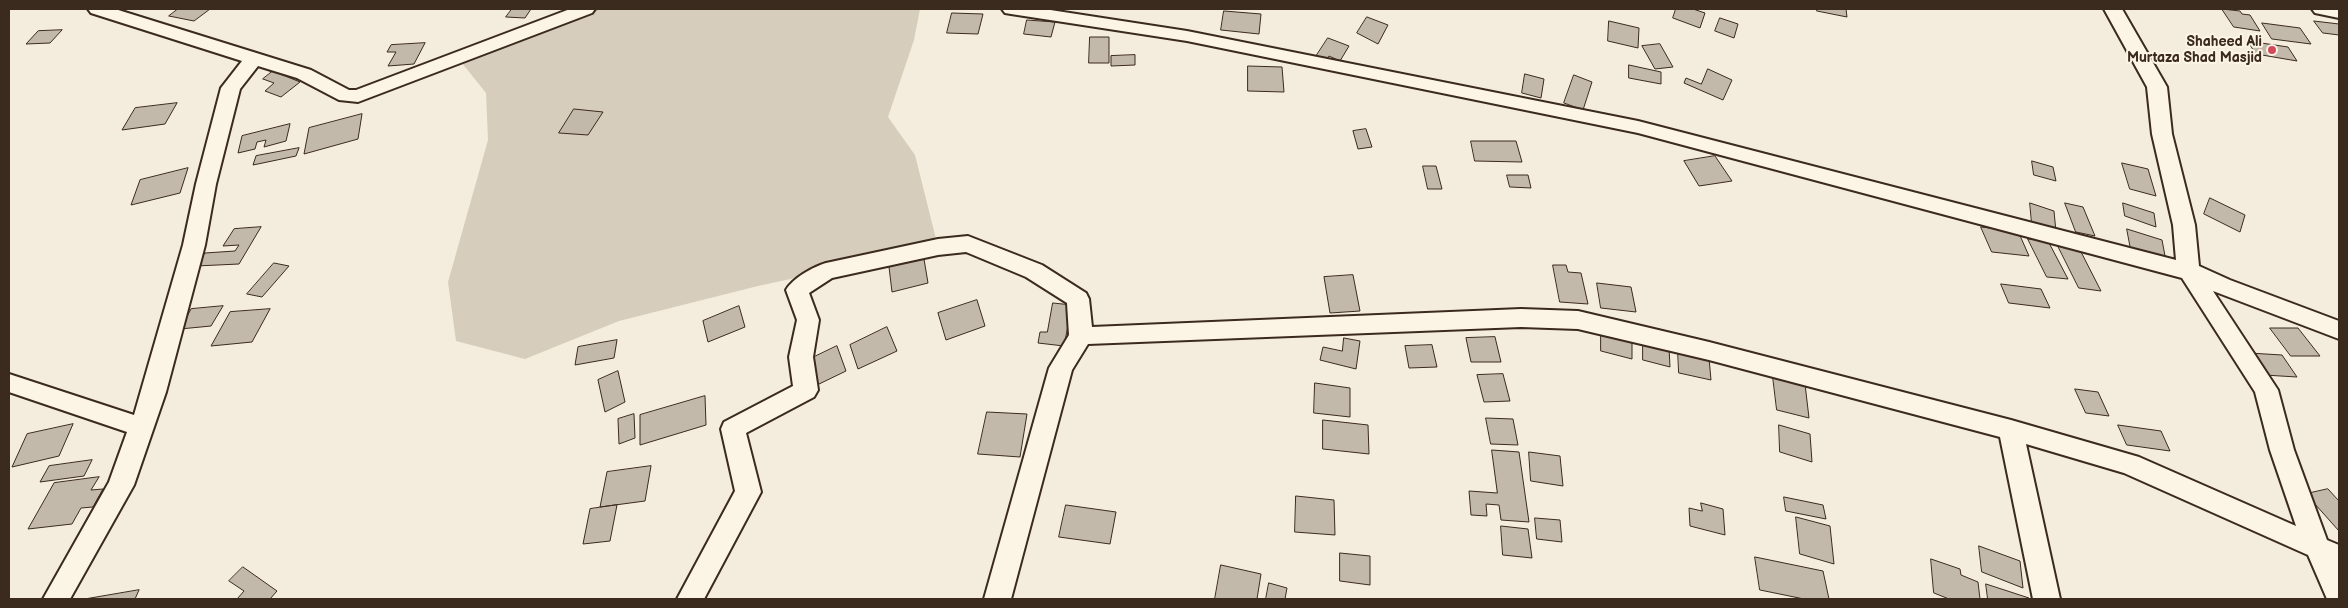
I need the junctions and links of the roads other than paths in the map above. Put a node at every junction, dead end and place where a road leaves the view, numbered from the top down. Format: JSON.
{"nodes":[{"id":1,"x":97,"y":9,"type":"edge"},
{"id":2,"x":586,"y":9,"type":"edge"},
{"id":3,"x":1011,"y":9,"type":"edge"},
{"id":4,"x":2113,"y":9,"type":"edge"},
{"id":5,"x":2321,"y":9,"type":"edge"},
{"id":6,"x":2339,"y":13,"type":"edge"},
{"id":7,"x":252,"y":59,"type":"junction"},
{"id":8,"x":2191,"y":272,"type":"junction"},
{"id":9,"x":2339,"y":330,"type":"edge"},
{"id":10,"x":1081,"y":336,"type":"junction"},
{"id":11,"x":9,"y":383,"type":"edge"},
{"id":12,"x":141,"y":427,"type":"junction"},
{"id":13,"x":2011,"y":430,"type":"junction"},
{"id":14,"x":2328,"y":552,"type":"edge"},
{"id":15,"x":2339,"y":595,"type":"edge"},
{"id":16,"x":56,"y":599,"type":"edge"},
{"id":17,"x":690,"y":599,"type":"edge"},
{"id":18,"x":997,"y":599,"type":"edge"},
{"id":19,"x":2046,"y":599,"type":"edge"}],
"edges":[{"from":1,"to":7,"type":"street"},
{"from":2,"to":7,"type":"street"},
{"from":3,"to":8,"type":"street"},
{"from":4,"to":8,"type":"street"},
{"from":5,"to":6,"type":"street"},
{"from":7,"to":12,"type":"street"},
{"from":8,"to":9,"type":"street"},
{"from":8,"to":14,"type":"street"},
{"from":10,"to":13,"type":"street"},
{"from":10,"to":17,"type":"street"},
{"from":10,"to":18,"type":"street"},
{"from":11,"to":12,"type":"street"},
{"from":12,"to":16,"type":"street"},
{"from":13,"to":14,"type":"street"},
{"from":13,"to":19,"type":"street"},
{"from":14,"to":15,"type":"street"}]}
